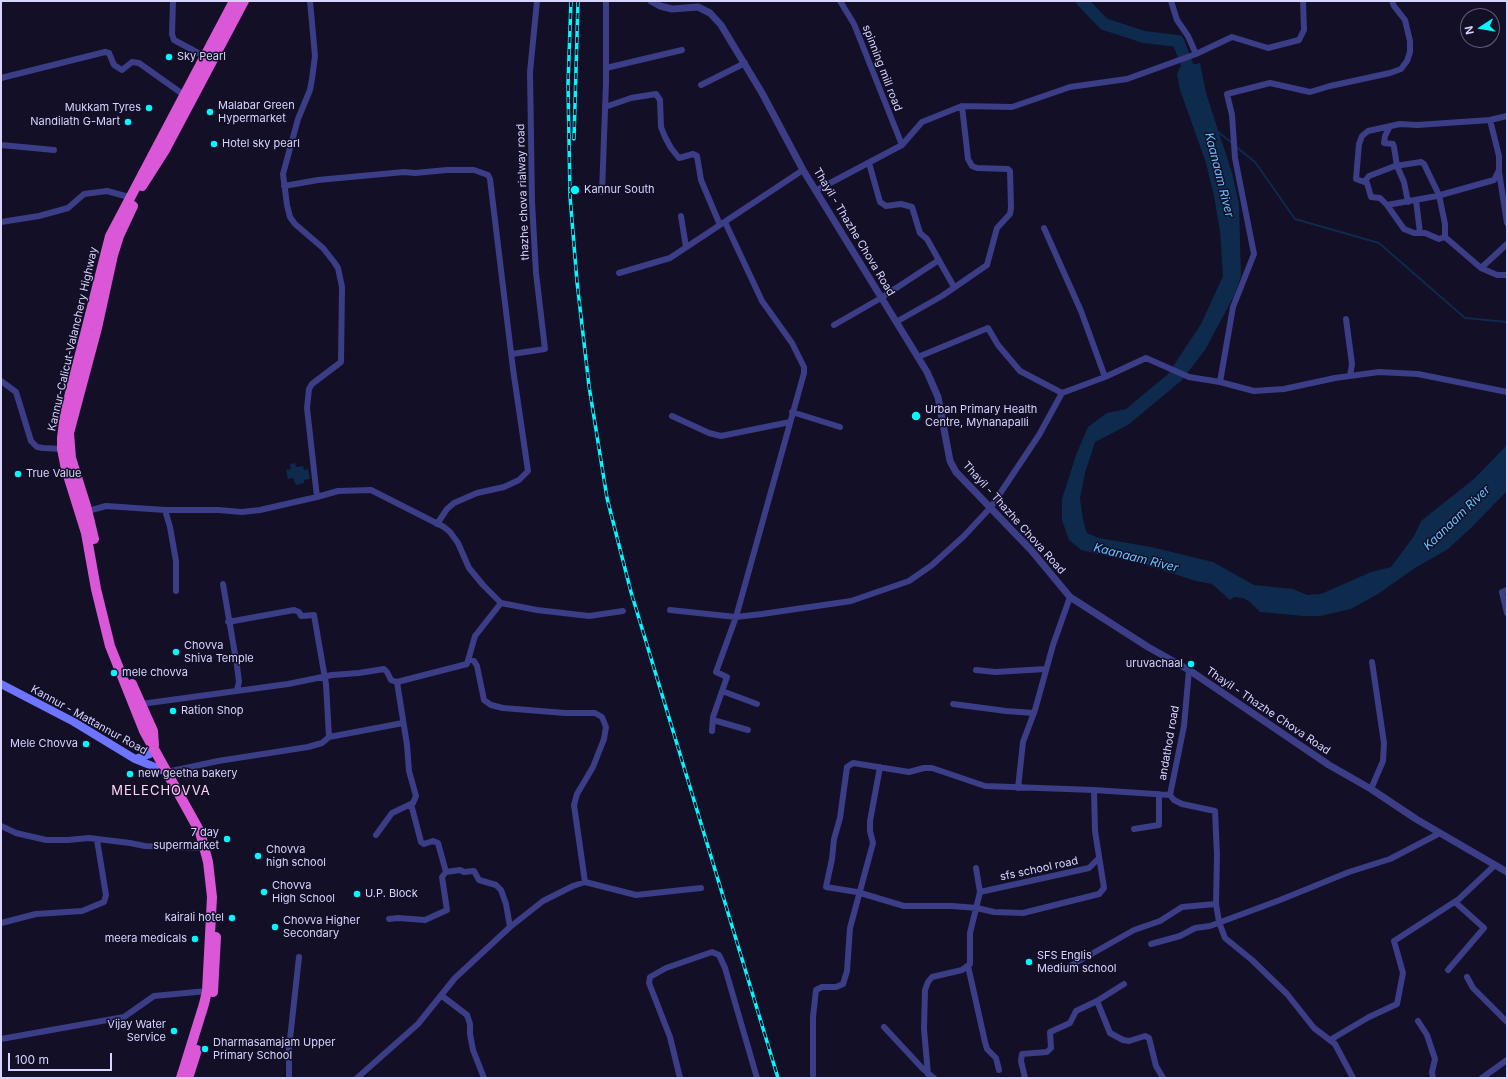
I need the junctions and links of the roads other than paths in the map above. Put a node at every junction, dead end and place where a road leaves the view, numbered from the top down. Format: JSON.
{"nodes":[{"id":1,"x":173,"y":1,"type":"edge"},
{"id":2,"x":234,"y":1,"type":"edge"},
{"id":3,"x":244,"y":1,"type":"edge"},
{"id":4,"x":310,"y":1,"type":"edge"},
{"id":5,"x":537,"y":1,"type":"edge"},
{"id":6,"x":606,"y":1,"type":"edge"},
{"id":7,"x":651,"y":1,"type":"edge"},
{"id":8,"x":840,"y":1,"type":"edge"},
{"id":9,"x":1171,"y":1,"type":"edge"},
{"id":10,"x":1303,"y":1,"type":"edge"},
{"id":11,"x":1392,"y":1,"type":"edge"},
{"id":12,"x":682,"y":50,"type":"dead end"},
{"id":13,"x":1196,"y":54,"type":"junction"},
{"id":14,"x":204,"y":56,"type":"junction"},
{"id":15,"x":744,"y":63,"type":"junction"},
{"id":16,"x":606,"y":68,"type":"junction"},
{"id":17,"x":1,"y":78,"type":"edge"},
{"id":18,"x":701,"y":85,"type":"dead end"},
{"id":19,"x":184,"y":95,"type":"junction"},
{"id":20,"x":962,"y":106,"type":"junction"},
{"id":21,"x":605,"y":107,"type":"junction"},
{"id":22,"x":1507,"y":116,"type":"edge"},
{"id":23,"x":1490,"y":120,"type":"junction"},
{"id":24,"x":1390,"y":126,"type":"junction"},
{"id":25,"x":902,"y":144,"type":"junction"},
{"id":26,"x":1,"y":145,"type":"edge"},
{"id":27,"x":54,"y":150,"type":"dead end"},
{"id":28,"x":869,"y":163,"type":"junction"},
{"id":29,"x":1397,"y":166,"type":"junction"},
{"id":30,"x":803,"y":170,"type":"junction"},
{"id":31,"x":1499,"y":170,"type":"junction"},
{"id":32,"x":1365,"y":181,"type":"junction"},
{"id":33,"x":284,"y":186,"type":"junction"},
{"id":34,"x":817,"y":190,"type":"junction"},
{"id":35,"x":602,"y":192,"type":"dead end"},
{"id":36,"x":1439,"y":195,"type":"junction"},
{"id":37,"x":129,"y":197,"type":"junction"},
{"id":38,"x":1416,"y":200,"type":"junction"},
{"id":39,"x":1408,"y":202,"type":"junction"},
{"id":40,"x":1387,"y":205,"type":"junction"},
{"id":41,"x":681,"y":216,"type":"dead end"},
{"id":42,"x":1,"y":222,"type":"edge"},
{"id":43,"x":723,"y":223,"type":"junction"},
{"id":44,"x":1507,"y":223,"type":"edge"},
{"id":45,"x":1044,"y":228,"type":"dead end"},
{"id":46,"x":1420,"y":233,"type":"junction"},
{"id":47,"x":1445,"y":237,"type":"junction"},
{"id":48,"x":1507,"y":244,"type":"edge"},
{"id":49,"x":686,"y":247,"type":"junction"},
{"id":50,"x":938,"y":260,"type":"junction"},
{"id":51,"x":1481,"y":268,"type":"junction"},
{"id":52,"x":619,"y":273,"type":"dead end"},
{"id":53,"x":1507,"y":274,"type":"edge"},
{"id":54,"x":954,"y":287,"type":"junction"},
{"id":55,"x":881,"y":298,"type":"junction"},
{"id":56,"x":1346,"y":318,"type":"dead end"},
{"id":57,"x":896,"y":322,"type":"junction"},
{"id":58,"x":834,"y":325,"type":"dead end"},
{"id":59,"x":512,"y":354,"type":"junction"},
{"id":60,"x":918,"y":358,"type":"junction"},
{"id":61,"x":1350,"y":376,"type":"junction"},
{"id":62,"x":1105,"y":377,"type":"junction"},
{"id":63,"x":1,"y":381,"type":"edge"},
{"id":64,"x":1220,"y":382,"type":"junction"},
{"id":65,"x":1507,"y":392,"type":"edge"},
{"id":66,"x":1062,"y":393,"type":"junction"},
{"id":67,"x":792,"y":412,"type":"junction"},
{"id":68,"x":672,"y":416,"type":"dead end"},
{"id":69,"x":790,"y":422,"type":"junction"},
{"id":70,"x":840,"y":427,"type":"dead end"},
{"id":71,"x":62,"y":449,"type":"junction"},
{"id":72,"x":317,"y":497,"type":"junction"},
{"id":73,"x":991,"y":507,"type":"junction"},
{"id":74,"x":165,"y":510,"type":"junction"},
{"id":75,"x":84,"y":512,"type":"junction"},
{"id":76,"x":438,"y":524,"type":"junction"},
{"id":77,"x":223,"y":584,"type":"dead end"},
{"id":78,"x":1507,"y":590,"type":"edge"},
{"id":79,"x":176,"y":591,"type":"dead end"},
{"id":80,"x":1070,"y":597,"type":"junction"},
{"id":81,"x":501,"y":603,"type":"junction"},
{"id":82,"x":670,"y":610,"type":"dead end"},
{"id":83,"x":623,"y":611,"type":"dead end"},
{"id":84,"x":1507,"y":613,"type":"edge"},
{"id":85,"x":736,"y":617,"type":"junction"},
{"id":86,"x":228,"y":622,"type":"junction"},
{"id":87,"x":469,"y":659,"type":"junction"},
{"id":88,"x":1372,"y":662,"type":"dead end"},
{"id":89,"x":1046,"y":669,"type":"junction"},
{"id":90,"x":976,"y":670,"type":"dead end"},
{"id":91,"x":1189,"y":670,"type":"junction"},
{"id":92,"x":325,"y":677,"type":"junction"},
{"id":93,"x":396,"y":682,"type":"junction"},
{"id":94,"x":1,"y":684,"type":"edge"},
{"id":95,"x":238,"y":690,"type":"junction"},
{"id":96,"x":722,"y":691,"type":"junction"},
{"id":97,"x":757,"y":704,"type":"dead end"},
{"id":98,"x":953,"y":704,"type":"dead end"},
{"id":99,"x":137,"y":705,"type":"junction"},
{"id":100,"x":1034,"y":713,"type":"junction"},
{"id":101,"x":713,"y":720,"type":"junction"},
{"id":102,"x":403,"y":723,"type":"junction"},
{"id":103,"x":748,"y":730,"type":"dead end"},
{"id":104,"x":712,"y":731,"type":"dead end"},
{"id":105,"x":329,"y":737,"type":"junction"},
{"id":106,"x":154,"y":747,"type":"junction"},
{"id":107,"x":135,"y":759,"type":"junction"},
{"id":108,"x":880,"y":767,"type":"junction"},
{"id":109,"x":167,"y":772,"type":"junction"},
{"id":110,"x":1018,"y":788,"type":"junction"},
{"id":111,"x":1371,"y":789,"type":"junction"},
{"id":112,"x":1094,"y":790,"type":"junction"},
{"id":113,"x":1159,"y":794,"type":"junction"},
{"id":114,"x":1170,"y":795,"type":"junction"},
{"id":115,"x":411,"y":804,"type":"junction"},
{"id":116,"x":1,"y":826,"type":"edge"},
{"id":117,"x":1134,"y":829,"type":"dead end"},
{"id":118,"x":1440,"y":833,"type":"junction"},
{"id":119,"x":376,"y":835,"type":"dead end"},
{"id":120,"x":98,"y":840,"type":"junction"},
{"id":121,"x":204,"y":848,"type":"junction"},
{"id":122,"x":1099,"y":858,"type":"junction"},
{"id":123,"x":1495,"y":865,"type":"junction"},
{"id":124,"x":976,"y":868,"type":"dead end"},
{"id":125,"x":446,"y":872,"type":"junction"},
{"id":126,"x":1507,"y":872,"type":"edge"},
{"id":127,"x":585,"y":882,"type":"junction"},
{"id":128,"x":701,"y":888,"type":"dead end"},
{"id":129,"x":980,"y":892,"type":"junction"},
{"id":130,"x":860,"y":893,"type":"junction"},
{"id":131,"x":212,"y":897,"type":"junction"},
{"id":132,"x":1455,"y":902,"type":"junction"},
{"id":133,"x":1216,"y":904,"type":"junction"},
{"id":134,"x":977,"y":908,"type":"junction"},
{"id":135,"x":389,"y":919,"type":"dead end"},
{"id":136,"x":1219,"y":922,"type":"junction"},
{"id":137,"x":1,"y":923,"type":"edge"},
{"id":138,"x":510,"y":927,"type":"junction"},
{"id":139,"x":1151,"y":944,"type":"dead end"},
{"id":140,"x":299,"y":957,"type":"dead end"},
{"id":141,"x":968,"y":966,"type":"junction"},
{"id":142,"x":1063,"y":970,"type":"dead end"},
{"id":143,"x":1448,"y":970,"type":"dead end"},
{"id":144,"x":1467,"y":977,"type":"dead end"},
{"id":145,"x":1124,"y":984,"type":"dead end"},
{"id":146,"x":207,"y":991,"type":"junction"},
{"id":147,"x":442,"y":996,"type":"junction"},
{"id":148,"x":1097,"y":1001,"type":"junction"},
{"id":149,"x":1418,"y":1021,"type":"dead end"},
{"id":150,"x":1507,"y":1022,"type":"edge"},
{"id":151,"x":884,"y":1027,"type":"dead end"},
{"id":152,"x":1,"y":1039,"type":"edge"},
{"id":153,"x":1330,"y":1040,"type":"junction"},
{"id":154,"x":1507,"y":1060,"type":"edge"},
{"id":155,"x":999,"y":1070,"type":"dead end"},
{"id":156,"x":928,"y":1074,"type":"junction"},
{"id":157,"x":364,"y":1075,"type":"edge"},
{"id":158,"x":813,"y":1075,"type":"dead end"},
{"id":159,"x":180,"y":1078,"type":"edge"},
{"id":160,"x":188,"y":1078,"type":"edge"},
{"id":161,"x":289,"y":1078,"type":"edge"},
{"id":162,"x":356,"y":1078,"type":"edge"},
{"id":163,"x":484,"y":1078,"type":"edge"},
{"id":164,"x":680,"y":1078,"type":"edge"},
{"id":165,"x":757,"y":1078,"type":"edge"},
{"id":166,"x":934,"y":1078,"type":"edge"},
{"id":167,"x":1025,"y":1078,"type":"edge"},
{"id":168,"x":1163,"y":1078,"type":"edge"},
{"id":169,"x":1353,"y":1078,"type":"edge"},
{"id":170,"x":1434,"y":1078,"type":"edge"},
{"id":171,"x":1482,"y":1078,"type":"edge"}],
"edges":[{"from":1,"to":14,"type":"street"},
{"from":2,"to":14,"type":"highway","name":"Kannur-Calicut-Valanchery Highway"},
{"from":3,"to":75,"type":"highway","name":"Kannur-Calicut-Valanchery Highway"},
{"from":4,"to":33,"type":"street"},
{"from":5,"to":59,"type":"street","name":"thazhe chova rialway road"},
{"from":6,"to":16,"type":"street"},
{"from":7,"to":15,"type":"street","name":"Thayil - Thazhe Chova Road"},
{"from":8,"to":25,"type":"street","name":"spinning mill road"},
{"from":9,"to":13,"type":"street"},
{"from":10,"to":13,"type":"street"},
{"from":11,"to":64,"type":"street"},
{"from":12,"to":16,"type":"street"},
{"from":13,"to":20,"type":"street"},
{"from":14,"to":19,"type":"highway","name":"Kannur-Calicut-Valanchery Highway"},
{"from":15,"to":18,"type":"street"},
{"from":15,"to":30,"type":"street","name":"Thayil - Thazhe Chova Road"},
{"from":16,"to":21,"type":"street"},
{"from":17,"to":19,"type":"street"},
{"from":19,"to":37,"type":"highway","name":"Kannur-Calicut-Valanchery Highway"},
{"from":20,"to":25,"type":"street"},
{"from":20,"to":54,"type":"street"},
{"from":21,"to":35,"type":"street"},
{"from":21,"to":43,"type":"street"},
{"from":22,"to":23,"type":"street"},
{"from":23,"to":24,"type":"street"},
{"from":23,"to":31,"type":"street"},
{"from":24,"to":29,"type":"street"},
{"from":24,"to":32,"type":"street"},
{"from":25,"to":28,"type":"street"},
{"from":26,"to":27,"type":"street"},
{"from":28,"to":34,"type":"street"},
{"from":28,"to":50,"type":"street"},
{"from":29,"to":32,"type":"street"},
{"from":29,"to":36,"type":"street"},
{"from":29,"to":39,"type":"street"},
{"from":30,"to":34,"type":"street","name":"Thayil - Thazhe Chova Road"},
{"from":30,"to":43,"type":"street"},
{"from":31,"to":36,"type":"street"},
{"from":31,"to":44,"type":"street"},
{"from":32,"to":40,"type":"street"},
{"from":33,"to":59,"type":"street"},
{"from":33,"to":72,"type":"street"},
{"from":34,"to":55,"type":"street","name":"Thayil - Thazhe Chova Road"},
{"from":36,"to":38,"type":"street"},
{"from":36,"to":47,"type":"street"},
{"from":37,"to":42,"type":"street"},
{"from":37,"to":71,"type":"highway","name":"Kannur-Calicut-Valanchery Highway"},
{"from":38,"to":39,"type":"street"},
{"from":38,"to":46,"type":"street"},
{"from":39,"to":40,"type":"street"},
{"from":40,"to":46,"type":"street"},
{"from":41,"to":49,"type":"street"},
{"from":43,"to":49,"type":"street"},
{"from":43,"to":67,"type":"street"},
{"from":45,"to":62,"type":"street"},
{"from":46,"to":47,"type":"street"},
{"from":47,"to":51,"type":"street"},
{"from":48,"to":51,"type":"street"},
{"from":49,"to":52,"type":"street"},
{"from":50,"to":54,"type":"street"},
{"from":50,"to":55,"type":"street"},
{"from":51,"to":53,"type":"street"},
{"from":54,"to":57,"type":"street"},
{"from":55,"to":57,"type":"street","name":"Thayil - Thazhe Chova Road"},
{"from":55,"to":58,"type":"street"},
{"from":56,"to":61,"type":"street"},
{"from":57,"to":60,"type":"street","name":"Thayil - Thazhe Chova Road"},
{"from":59,"to":76,"type":"street"},
{"from":60,"to":66,"type":"street"},
{"from":60,"to":73,"type":"street","name":"Thayil - Thazhe Chova Road"},
{"from":61,"to":64,"type":"street"},
{"from":61,"to":65,"type":"street"},
{"from":62,"to":64,"type":"street"},
{"from":62,"to":66,"type":"street"},
{"from":63,"to":71,"type":"street"},
{"from":66,"to":73,"type":"street"},
{"from":67,"to":69,"type":"street"},
{"from":67,"to":70,"type":"street"},
{"from":68,"to":69,"type":"street"},
{"from":69,"to":85,"type":"street"},
{"from":71,"to":75,"type":"highway","name":"Kannur-Calicut-Valanchery Highway"},
{"from":72,"to":74,"type":"street"},
{"from":72,"to":76,"type":"street"},
{"from":73,"to":80,"type":"street","name":"Thayil - Thazhe Chova Road"},
{"from":73,"to":85,"type":"street"},
{"from":74,"to":75,"type":"street"},
{"from":74,"to":79,"type":"street"},
{"from":75,"to":99,"type":"highway","name":"Kannur-Calicut-Valanchery Highway"},
{"from":76,"to":81,"type":"street"},
{"from":77,"to":86,"type":"street"},
{"from":78,"to":84,"type":"street"},
{"from":80,"to":89,"type":"street"},
{"from":80,"to":91,"type":"street","name":"Thayil - Thazhe Chova Road"},
{"from":81,"to":83,"type":"street"},
{"from":81,"to":87,"type":"street"},
{"from":82,"to":85,"type":"street"},
{"from":85,"to":96,"type":"street"},
{"from":86,"to":92,"type":"street"},
{"from":86,"to":95,"type":"street"},
{"from":87,"to":93,"type":"street"},
{"from":87,"to":127,"type":"street"},
{"from":88,"to":111,"type":"street"},
{"from":89,"to":90,"type":"street"},
{"from":89,"to":100,"type":"street"},
{"from":91,"to":111,"type":"street","name":"Thayil - Thazhe Chova Road"},
{"from":91,"to":114,"type":"street","name":"andathod road"},
{"from":92,"to":93,"type":"street"},
{"from":92,"to":95,"type":"street"},
{"from":92,"to":105,"type":"street"},
{"from":93,"to":102,"type":"street"},
{"from":94,"to":107,"type":"main road","name":"Kannur - Mattannur Road"},
{"from":95,"to":99,"type":"street"},
{"from":96,"to":97,"type":"street"},
{"from":96,"to":101,"type":"street"},
{"from":98,"to":100,"type":"street"},
{"from":99,"to":106,"type":"highway","name":"Kannur-Calicut-Valanchery Highway"},
{"from":100,"to":110,"type":"street"},
{"from":101,"to":103,"type":"street"},
{"from":101,"to":104,"type":"street"},
{"from":102,"to":105,"type":"street"},
{"from":102,"to":115,"type":"street"},
{"from":105,"to":109,"type":"street"},
{"from":106,"to":107,"type":"main road"},
{"from":106,"to":109,"type":"highway","name":"Kannur-Calicut-Valanchery Highway"},
{"from":107,"to":109,"type":"main road","name":"Kannur - Mattannur Road"},
{"from":108,"to":110,"type":"street"},
{"from":108,"to":130,"type":"street"},
{"from":108,"to":130,"type":"street"},
{"from":109,"to":121,"type":"highway","name":"Kannur-Calicut-Valanchery Highway"},
{"from":110,"to":112,"type":"street"},
{"from":111,"to":118,"type":"street","name":"Thayil - Thazhe Chova Road"},
{"from":112,"to":113,"type":"street"},
{"from":112,"to":122,"type":"street"},
{"from":113,"to":114,"type":"street"},
{"from":113,"to":117,"type":"street"},
{"from":114,"to":133,"type":"street"},
{"from":115,"to":119,"type":"street"},
{"from":115,"to":125,"type":"street"},
{"from":116,"to":120,"type":"street"},
{"from":118,"to":123,"type":"street","name":"Thayil - Thazhe Chova Road"},
{"from":118,"to":136,"type":"street"},
{"from":120,"to":121,"type":"street"},
{"from":120,"to":137,"type":"street"},
{"from":121,"to":131,"type":"highway","name":"Kannur-Calicut-Valanchery Highway"},
{"from":122,"to":129,"type":"street","name":"sfs school road"},
{"from":122,"to":134,"type":"street"},
{"from":123,"to":126,"type":"street","name":"Thayil - Thazhe Chova Road"},
{"from":123,"to":132,"type":"street"},
{"from":124,"to":129,"type":"street"},
{"from":125,"to":135,"type":"street"},
{"from":125,"to":138,"type":"street"},
{"from":127,"to":128,"type":"street"},
{"from":127,"to":138,"type":"street"},
{"from":129,"to":134,"type":"street"},
{"from":130,"to":134,"type":"street"},
{"from":130,"to":158,"type":"street"},
{"from":131,"to":146,"type":"highway","name":"Kannur-Calicut-Valanchery Highway"},
{"from":131,"to":160,"type":"highway","name":"Kannur-Calicut-Valanchery Highway"},
{"from":132,"to":143,"type":"street"},
{"from":132,"to":153,"type":"street"},
{"from":133,"to":136,"type":"street"},
{"from":133,"to":142,"type":"street"},
{"from":134,"to":141,"type":"street"},
{"from":136,"to":139,"type":"street"},
{"from":136,"to":153,"type":"street"},
{"from":138,"to":147,"type":"street"},
{"from":140,"to":161,"type":"street"},
{"from":141,"to":155,"type":"street"},
{"from":141,"to":156,"type":"street"},
{"from":144,"to":150,"type":"street"},
{"from":145,"to":148,"type":"street"},
{"from":146,"to":152,"type":"street"},
{"from":146,"to":159,"type":"highway","name":"Kannur-Calicut-Valanchery Highway"},
{"from":147,"to":157,"type":"street"},
{"from":147,"to":163,"type":"street"},
{"from":148,"to":167,"type":"street"},
{"from":148,"to":168,"type":"street"},
{"from":149,"to":170,"type":"street"},
{"from":151,"to":156,"type":"street"},
{"from":153,"to":169,"type":"street"},
{"from":154,"to":171,"type":"street"},
{"from":156,"to":166,"type":"street"},
{"from":157,"to":162,"type":"street"},
{"from":164,"to":165,"type":"street"}]}
